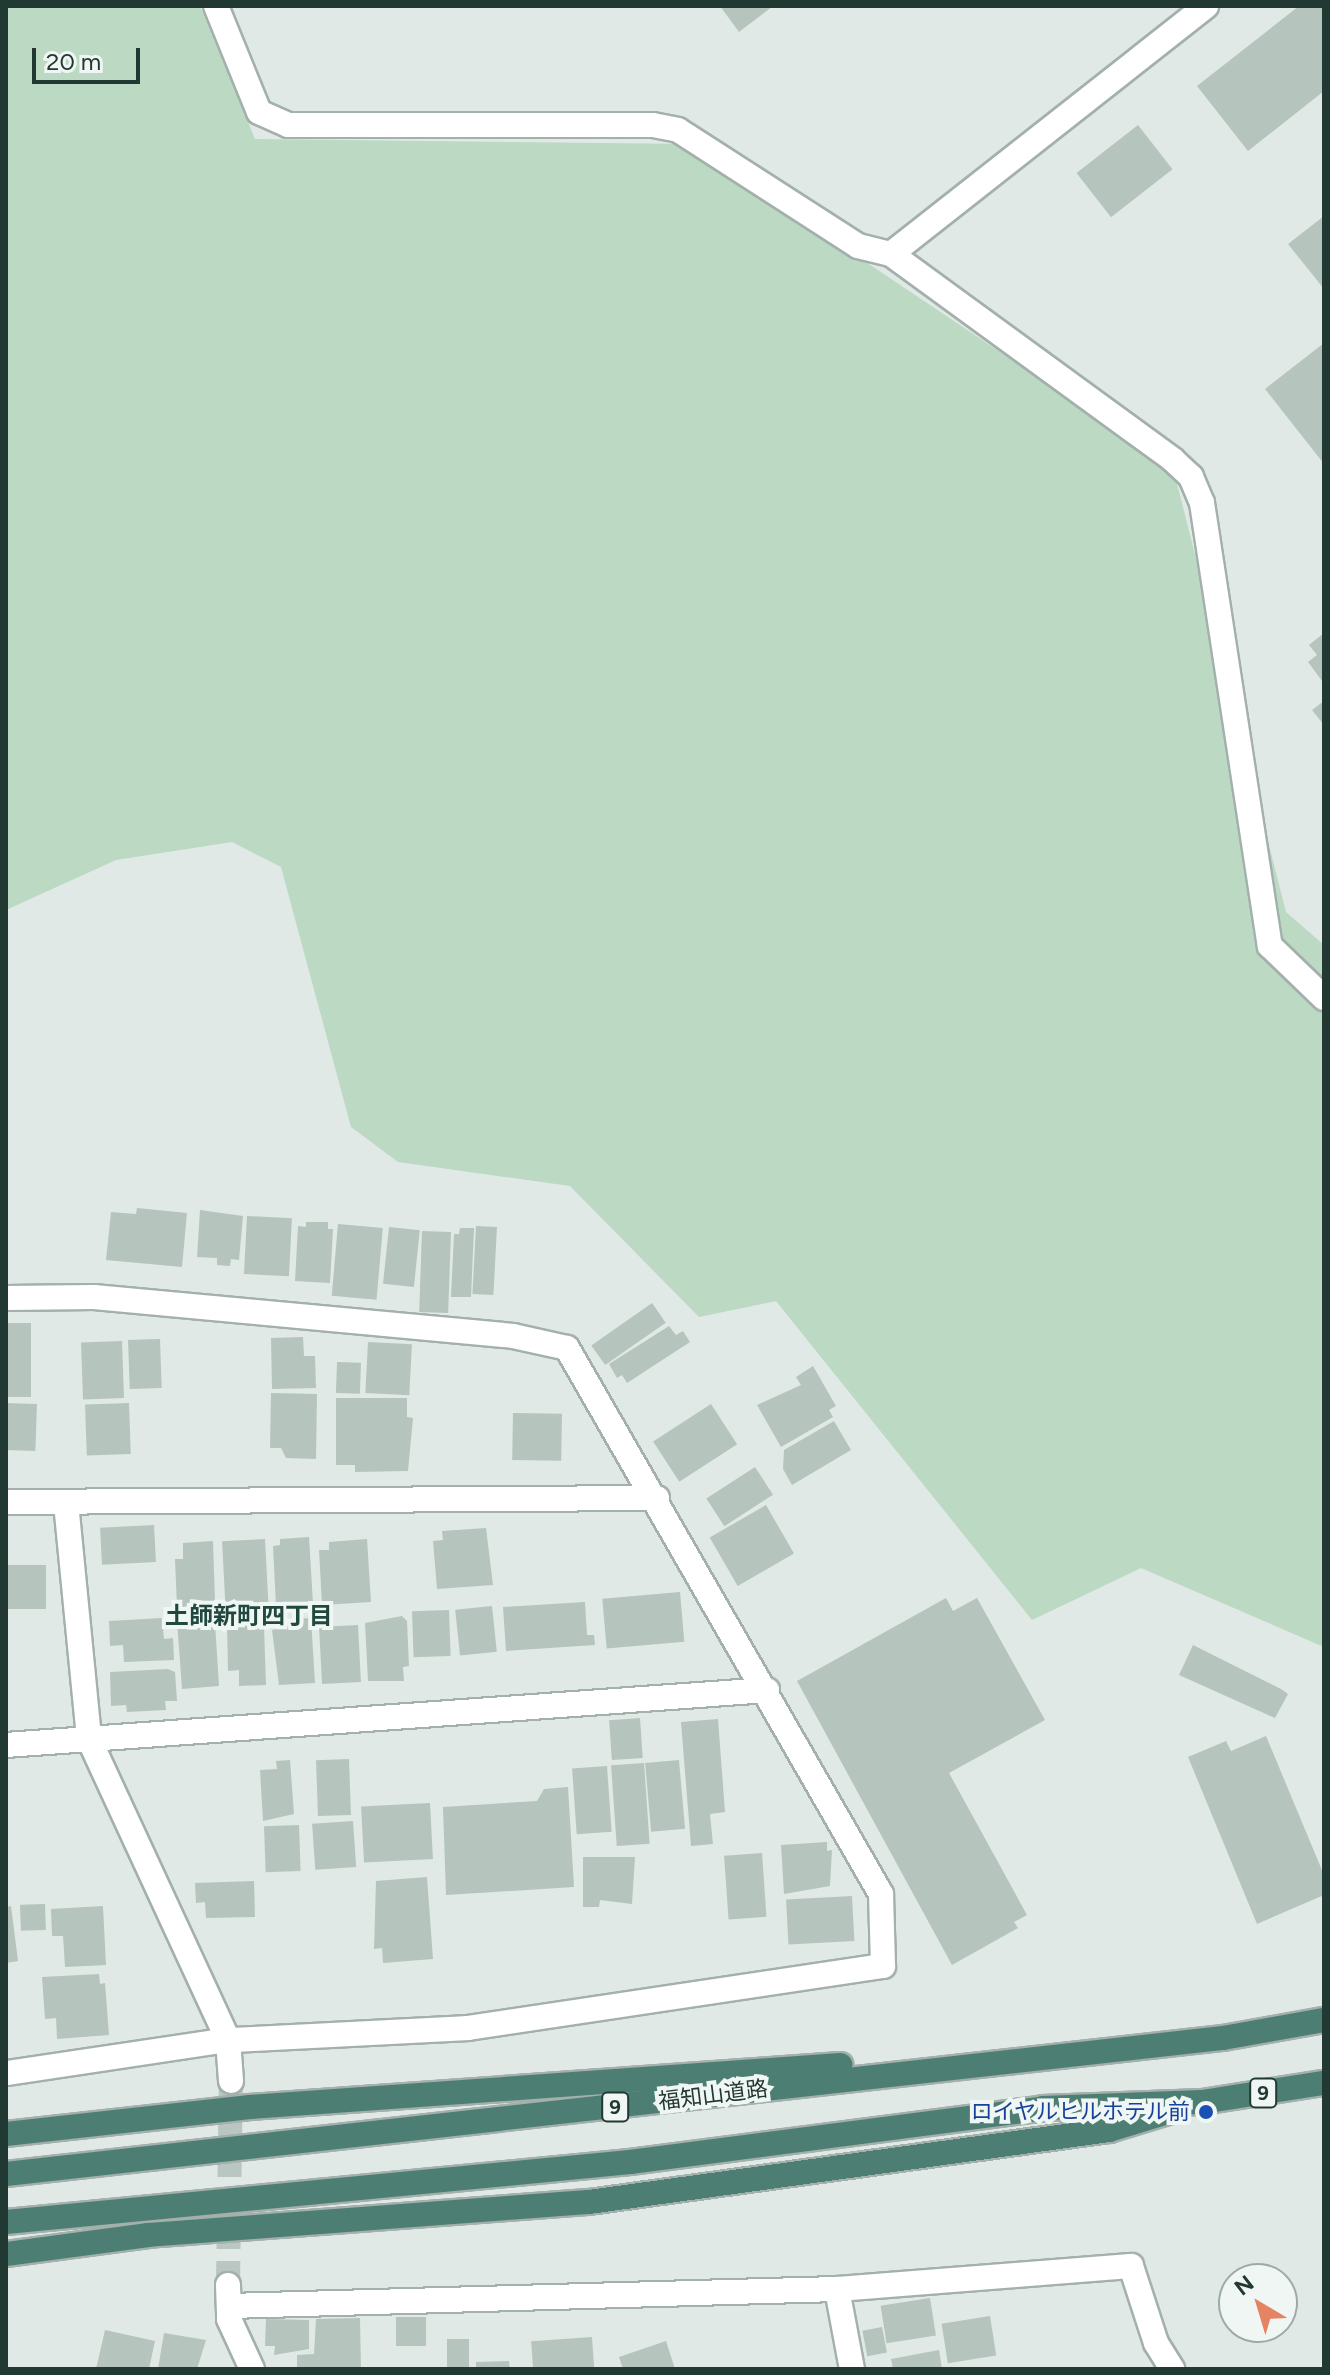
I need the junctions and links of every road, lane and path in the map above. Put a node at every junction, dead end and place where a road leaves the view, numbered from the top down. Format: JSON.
{"nodes":[{"id":1,"x":216,"y":6,"type":"edge"},
{"id":2,"x":1206,"y":6,"type":"edge"},
{"id":3,"x":891,"y":254,"type":"junction"},
{"id":4,"x":1324,"y":998,"type":"edge"},
{"id":5,"x":6,"y":1298,"type":"edge"},
{"id":6,"x":657,"y":1498,"type":"junction"},
{"id":7,"x":6,"y":1502,"type":"edge"},
{"id":8,"x":66,"y":1503,"type":"junction"},
{"id":9,"x":767,"y":1690,"type":"junction"},
{"id":10,"x":89,"y":1739,"type":"junction"},
{"id":11,"x":6,"y":1745,"type":"edge"},
{"id":12,"x":1324,"y":2020,"type":"edge"},
{"id":13,"x":1223,"y":2038,"type":"junction"},
{"id":14,"x":228,"y":2040,"type":"junction"},
{"id":15,"x":6,"y":2073,"type":"edge"},
{"id":16,"x":231,"y":2081,"type":"tunnel mouth"},
{"id":17,"x":1324,"y":2083,"type":"edge"},
{"id":18,"x":1202,"y":2102,"type":"junction"},
{"id":19,"x":6,"y":2134,"type":"edge"},
{"id":20,"x":6,"y":2174,"type":"edge"},
{"id":21,"x":6,"y":2222,"type":"edge"},
{"id":22,"x":6,"y":2254,"type":"edge"},
{"id":23,"x":837,"y":2289,"type":"junction"},
{"id":24,"x":252,"y":2369,"type":"edge"},
{"id":25,"x":852,"y":2369,"type":"edge"},
{"id":26,"x":1172,"y":2369,"type":"edge"}],
"edges":[{"from":1,"to":3,"type":"street"},
{"from":2,"to":3,"type":"street"},
{"from":3,"to":4,"type":"street"},
{"from":5,"to":6,"type":"street"},
{"from":6,"to":8,"type":"street"},
{"from":6,"to":9,"type":"street"},
{"from":7,"to":8,"type":"street"},
{"from":8,"to":10,"type":"street"},
{"from":9,"to":10,"type":"street"},
{"from":9,"to":14,"type":"street"},
{"from":10,"to":11,"type":"street"},
{"from":10,"to":14,"type":"street"},
{"from":12,"to":13,"type":"highway","name":"福知山道路","number":"9"},
{"from":13,"to":19,"type":"highway","number":"9"},
{"from":13,"to":20,"type":"highway","name":"福知山道路","number":"9"},
{"from":14,"to":15,"type":"street"},
{"from":14,"to":16,"type":"street"},
{"from":17,"to":18,"type":"highway","number":"9"},
{"from":18,"to":21,"type":"highway","number":"9"},
{"from":18,"to":22,"type":"highway","number":"9"},
{"from":23,"to":24,"type":"street"},
{"from":23,"to":25,"type":"street"},
{"from":23,"to":26,"type":"street"}]}
